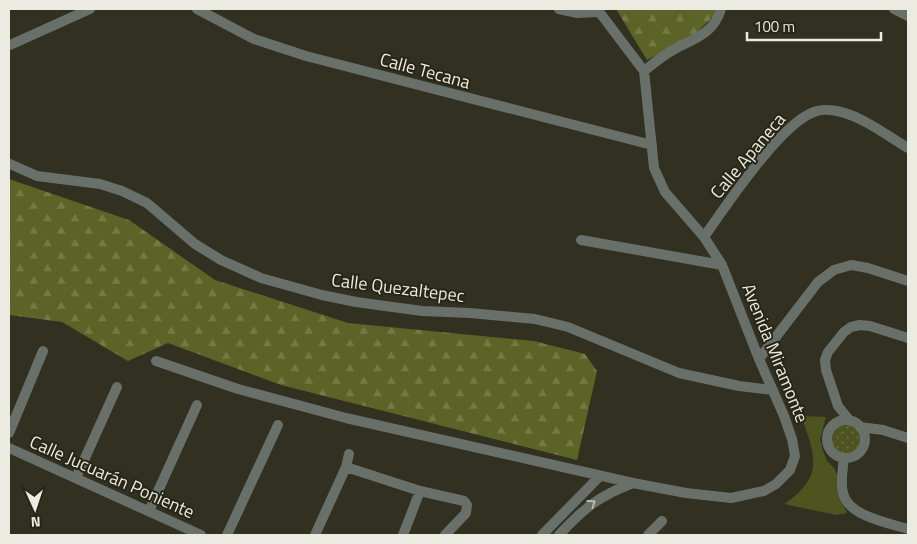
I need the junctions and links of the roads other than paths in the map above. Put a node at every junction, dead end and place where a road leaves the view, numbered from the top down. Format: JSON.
{"nodes":[{"id":1,"x":90,"y":9,"type":"edge"},
{"id":2,"x":197,"y":9,"type":"edge"},
{"id":3,"x":559,"y":9,"type":"edge"},
{"id":4,"x":721,"y":9,"type":"edge"},
{"id":5,"x":894,"y":9,"type":"edge"},
{"id":6,"x":598,"y":10,"type":"edge"},
{"id":7,"x":908,"y":16,"type":"edge"},
{"id":8,"x":10,"y":45,"type":"edge"},
{"id":9,"x":644,"y":71,"type":"junction"},
{"id":10,"x":652,"y":145,"type":"junction"},
{"id":11,"x":908,"y":148,"type":"edge"},
{"id":12,"x":10,"y":164,"type":"dead end"},
{"id":13,"x":704,"y":237,"type":"junction"},
{"id":14,"x":581,"y":240,"type":"dead end"},
{"id":15,"x":722,"y":265,"type":"junction"},
{"id":16,"x":908,"y":281,"type":"edge"},
{"id":17,"x":908,"y":338,"type":"edge"},
{"id":18,"x":43,"y":352,"type":"dead end"},
{"id":19,"x":759,"y":359,"type":"junction"},
{"id":20,"x":156,"y":361,"type":"dead end"},
{"id":21,"x":118,"y":387,"type":"dead end"},
{"id":22,"x":773,"y":390,"type":"junction"},
{"id":23,"x":197,"y":405,"type":"dead end"},
{"id":24,"x":838,"y":406,"type":"junction"},
{"id":25,"x":850,"y":421,"type":"junction"},
{"id":26,"x":278,"y":425,"type":"dead end"},
{"id":27,"x":860,"y":427,"type":"junction"},
{"id":28,"x":829,"y":430,"type":"junction"},
{"id":29,"x":883,"y":430,"type":"junction"},
{"id":30,"x":9,"y":433,"type":"edge"},
{"id":31,"x":908,"y":438,"type":"edge"},
{"id":32,"x":9,"y":448,"type":"edge"},
{"id":33,"x":862,"y":449,"type":"junction"},
{"id":34,"x":349,"y":454,"type":"dead end"},
{"id":35,"x":844,"y":458,"type":"junction"},
{"id":36,"x":346,"y":468,"type":"junction"},
{"id":37,"x":600,"y":476,"type":"junction"},
{"id":38,"x":76,"y":478,"type":"junction"},
{"id":39,"x":633,"y":483,"type":"junction"},
{"id":40,"x":420,"y":491,"type":"junction"},
{"id":41,"x":149,"y":511,"type":"junction"},
{"id":42,"x":662,"y":521,"type":"dead end"},
{"id":43,"x":908,"y":529,"type":"edge"},
{"id":44,"x":201,"y":535,"type":"edge"},
{"id":45,"x":227,"y":535,"type":"edge"},
{"id":46,"x":316,"y":535,"type":"edge"},
{"id":47,"x":403,"y":535,"type":"edge"},
{"id":48,"x":445,"y":535,"type":"edge"},
{"id":49,"x":542,"y":535,"type":"edge"},
{"id":50,"x":560,"y":535,"type":"edge"},
{"id":51,"x":648,"y":535,"type":"edge"}],
"edges":[{"from":1,"to":8,"type":"street"},
{"from":2,"to":10,"type":"street","name":"Calle Tecana"},
{"from":3,"to":6,"type":"street"},
{"from":4,"to":9,"type":"street"},
{"from":5,"to":7,"type":"street"},
{"from":6,"to":9,"type":"street"},
{"from":9,"to":10,"type":"street","name":"Avenida Miramonte"},
{"from":10,"to":13,"type":"street","name":"Avenida Miramonte"},
{"from":11,"to":13,"type":"street","name":"Calle Apaneca"},
{"from":12,"to":22,"type":"street","name":"Calle Quezaltepec"},
{"from":13,"to":15,"type":"street","name":"Avenida Miramonte"},
{"from":14,"to":15,"type":"street"},
{"from":15,"to":19,"type":"street","name":"Avenida Miramonte"},
{"from":16,"to":19,"type":"street"},
{"from":17,"to":24,"type":"street"},
{"from":18,"to":30,"type":"street"},
{"from":19,"to":22,"type":"street","name":"Avenida Miramonte"},
{"from":20,"to":37,"type":"street","name":"Avenida Miramonte"},
{"from":21,"to":38,"type":"street"},
{"from":22,"to":39,"type":"street","name":"Avenida Miramonte"},
{"from":23,"to":41,"type":"street"},
{"from":24,"to":25,"type":"street"},
{"from":24,"to":28,"type":"street"},
{"from":25,"to":27,"type":"street"},
{"from":25,"to":28,"type":"street"},
{"from":26,"to":45,"type":"street"},
{"from":27,"to":29,"type":"street"},
{"from":27,"to":33,"type":"street"},
{"from":28,"to":35,"type":"street"},
{"from":29,"to":31,"type":"street"},
{"from":29,"to":33,"type":"street"},
{"from":32,"to":38,"type":"street","name":"Calle Jucuarán Poniente"},
{"from":33,"to":35,"type":"street"},
{"from":34,"to":36,"type":"street"},
{"from":35,"to":43,"type":"street"},
{"from":36,"to":40,"type":"street"},
{"from":36,"to":46,"type":"street"},
{"from":37,"to":39,"type":"street","name":"Avenida Miramonte"},
{"from":37,"to":49,"type":"street"},
{"from":38,"to":41,"type":"street","name":"Calle Jucuarán Poniente"},
{"from":50,"to":39,"type":"street","one_way":true},
{"from":40,"to":47,"type":"street"},
{"from":40,"to":48,"type":"street"},
{"from":41,"to":44,"type":"street","name":"Calle Jucuarán Poniente"},
{"from":42,"to":51,"type":"street"}]}
